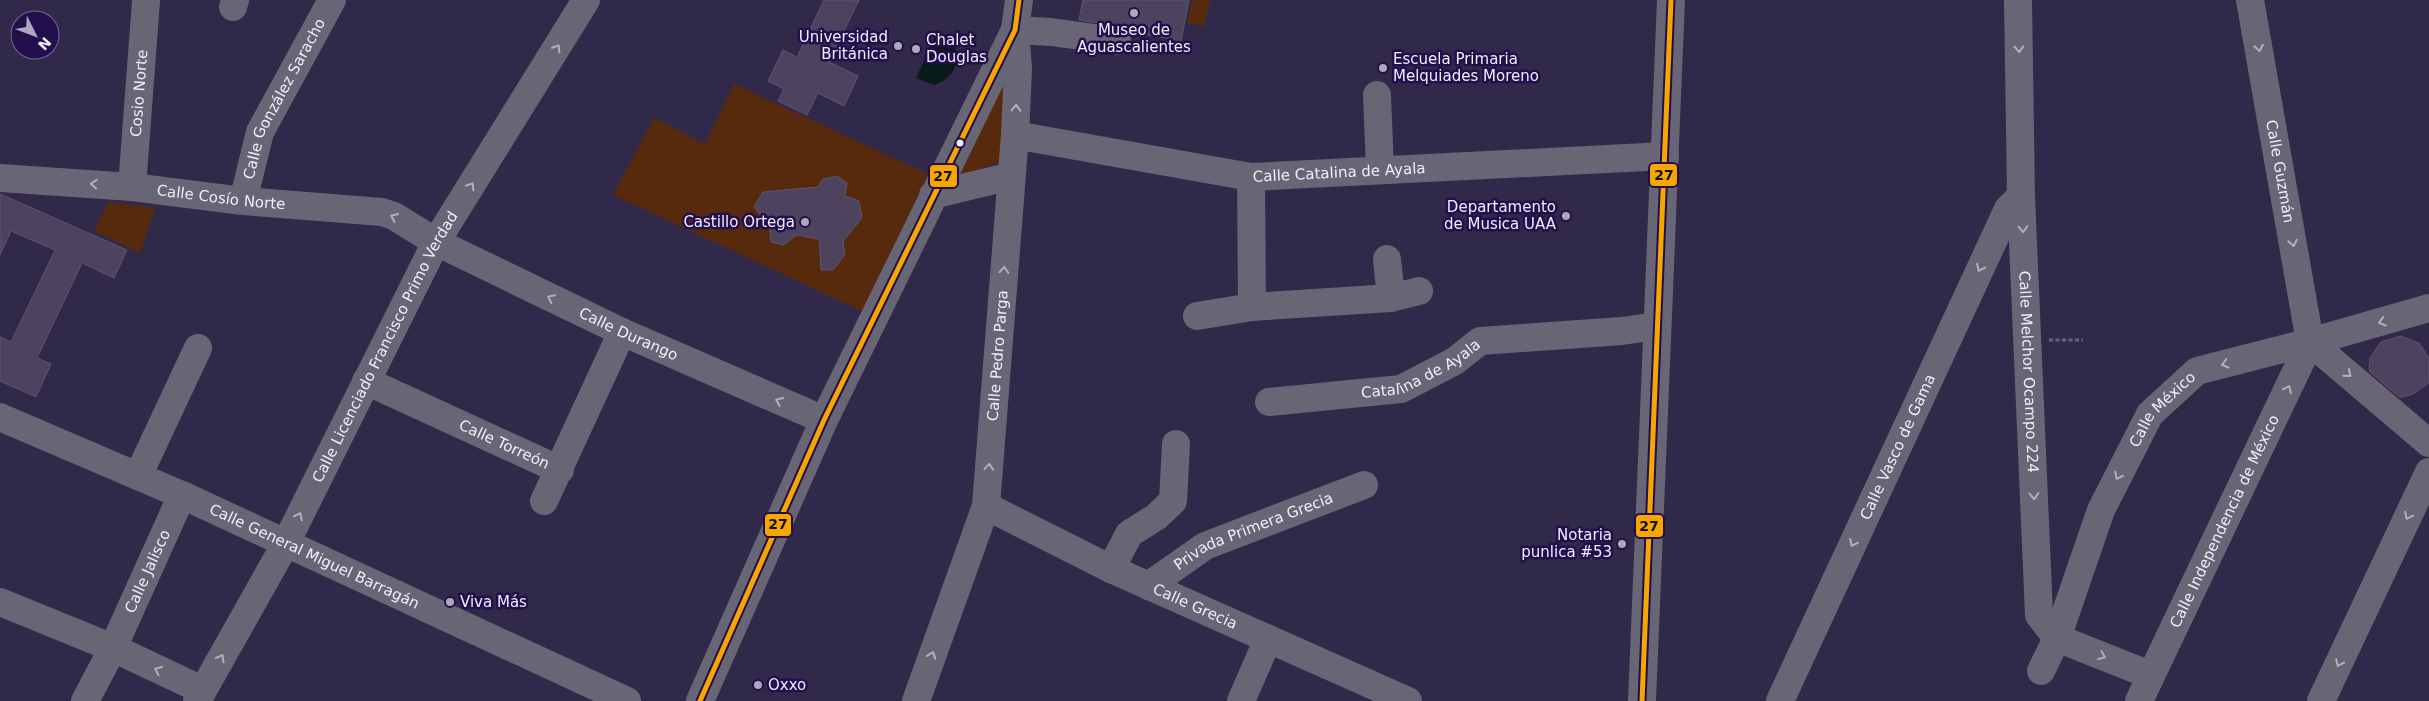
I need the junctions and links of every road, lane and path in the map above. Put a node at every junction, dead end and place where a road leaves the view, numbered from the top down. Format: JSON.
{"nodes":[{"id":1,"x":332,"y":0,"type":"edge"},
{"id":2,"x":586,"y":0,"type":"edge"},
{"id":3,"x":1019,"y":0,"type":"edge"},
{"id":4,"x":1671,"y":0,"type":"edge"},
{"id":5,"x":2018,"y":0,"type":"edge"},
{"id":6,"x":2250,"y":0,"type":"edge"},
{"id":7,"x":146,"y":1,"type":"edge"},
{"id":8,"x":1015,"y":30,"type":"junction"},
{"id":9,"x":1117,"y":41,"type":"dead end"},
{"id":10,"x":1377,"y":95,"type":"dead end"},
{"id":11,"x":1015,"y":135,"type":"junction"},
{"id":12,"x":1665,"y":156,"type":"junction"},
{"id":13,"x":1380,"y":170,"type":"junction"},
{"id":14,"x":1011,"y":176,"type":"junction"},
{"id":15,"x":1251,"y":177,"type":"junction"},
{"id":16,"x":0,"y":178,"type":"edge"},
{"id":17,"x":132,"y":187,"type":"junction"},
{"id":18,"x":933,"y":194,"type":"junction"},
{"id":19,"x":2021,"y":196,"type":"junction"},
{"id":20,"x":243,"y":201,"type":"junction"},
{"id":21,"x":436,"y":242,"type":"junction"},
{"id":22,"x":1387,"y":259,"type":"dead end"},
{"id":23,"x":1419,"y":291,"type":"dead end"},
{"id":24,"x":1391,"y":298,"type":"junction"},
{"id":25,"x":1252,"y":307,"type":"junction"},
{"id":26,"x":2429,"y":308,"type":"edge"},
{"id":27,"x":1197,"y":316,"type":"dead end"},
{"id":28,"x":1657,"y":326,"type":"junction"},
{"id":29,"x":622,"y":332,"type":"junction"},
{"id":30,"x":2029,"y":340,"type":"junction"},
{"id":31,"x":2083,"y":340,"type":"dead end"},
{"id":32,"x":2310,"y":342,"type":"junction"},
{"id":33,"x":198,"y":348,"type":"dead end"},
{"id":34,"x":366,"y":381,"type":"junction"},
{"id":35,"x":1269,"y":402,"type":"dead end"},
{"id":36,"x":0,"y":417,"type":"edge"},
{"id":37,"x":824,"y":420,"type":"junction"},
{"id":38,"x":2429,"y":443,"type":"edge"},
{"id":39,"x":1176,"y":444,"type":"dead end"},
{"id":40,"x":560,"y":470,"type":"junction"},
{"id":41,"x":2429,"y":472,"type":"edge"},
{"id":42,"x":138,"y":476,"type":"junction"},
{"id":43,"x":1364,"y":485,"type":"dead end"},
{"id":44,"x":182,"y":495,"type":"junction"},
{"id":45,"x":544,"y":501,"type":"dead end"},
{"id":46,"x":986,"y":506,"type":"junction"},
{"id":47,"x":286,"y":543,"type":"junction"},
{"id":48,"x":1111,"y":569,"type":"junction"},
{"id":49,"x":1148,"y":586,"type":"junction"},
{"id":50,"x":0,"y":602,"type":"edge"},
{"id":51,"x":2057,"y":638,"type":"junction"},
{"id":52,"x":1268,"y":639,"type":"junction"},
{"id":53,"x":113,"y":648,"type":"junction"},
{"id":54,"x":2041,"y":671,"type":"dead end"},
{"id":55,"x":2150,"y":675,"type":"junction"},
{"id":56,"x":1359,"y":691,"type":"edge"},
{"id":57,"x":200,"y":696,"type":"edge"},
{"id":58,"x":85,"y":701,"type":"edge"},
{"id":59,"x":627,"y":701,"type":"edge"},
{"id":60,"x":700,"y":701,"type":"edge"},
{"id":61,"x":916,"y":701,"type":"edge"},
{"id":62,"x":1241,"y":701,"type":"edge"},
{"id":63,"x":1408,"y":701,"type":"edge"},
{"id":64,"x":1642,"y":701,"type":"edge"},
{"id":65,"x":1780,"y":701,"type":"edge"},
{"id":66,"x":2139,"y":701,"type":"edge"},
{"id":67,"x":2321,"y":701,"type":"edge"}],
"edges":[{"from":1,"to":20,"type":"street","name":"Calle González Saracho"},
{"from":21,"to":2,"type":"street","name":"Calle Licenciado Francisco Primo Verdad","one_way":true},
{"from":3,"to":8,"type":"street","name":"Calle Pedro Parga"},
{"from":4,"to":12,"type":"street"},
{"from":5,"to":19,"type":"street","name":"Calle Melchor Ocampo 224","one_way":true},
{"from":6,"to":32,"type":"street","name":"Calle Guzmán","one_way":true},
{"from":7,"to":17,"type":"street","name":"Cosio Norte"},
{"from":8,"to":9,"type":"street"},
{"from":11,"to":8,"type":"street","name":"Calle Pedro Parga","one_way":true},
{"from":8,"to":18,"type":"street"},
{"from":10,"to":13,"type":"street"},
{"from":11,"to":14,"type":"street","name":"Calle Pedro Parga"},
{"from":11,"to":15,"type":"street","name":"Calle Catalina de Ayala"},
{"from":12,"to":13,"type":"street","name":"Calle Catalina de Ayala"},
{"from":12,"to":28,"type":"street"},
{"from":13,"to":15,"type":"street","name":"Calle Catalina de Ayala"},
{"from":14,"to":18,"type":"street"},
{"from":46,"to":14,"type":"street","name":"Calle Pedro Parga","one_way":true},
{"from":15,"to":25,"type":"street"},
{"from":17,"to":16,"type":"street","name":"Calle Cosío Norte","one_way":true},
{"from":17,"to":20,"type":"street","name":"Calle Cosío Norte"},
{"from":18,"to":37,"type":"street"},
{"from":19,"to":30,"type":"street","name":"Calle Melchor Ocampo 224","one_way":true},
{"from":19,"to":65,"type":"street","name":"Calle Vasco de Gama","one_way":true},
{"from":21,"to":20,"type":"street","name":"Calle Cosío Norte","one_way":true},
{"from":29,"to":21,"type":"street","name":"Calle Durango","one_way":true},
{"from":21,"to":34,"type":"street","name":"Calle Licenciado Francisco Primo Verdad"},
{"from":22,"to":24,"type":"street"},
{"from":23,"to":24,"type":"street"},
{"from":24,"to":25,"type":"street"},
{"from":25,"to":27,"type":"street"},
{"from":26,"to":32,"type":"street","name":"Calle México","one_way":true},
{"from":28,"to":35,"type":"street","name":"Catalina de Ayala"},
{"from":28,"to":64,"type":"street"},
{"from":37,"to":29,"type":"street","name":"Calle Durango","one_way":true},
{"from":29,"to":40,"type":"street","name":"Calle Torreón"},
{"from":30,"to":31,"type":"path"},
{"from":30,"to":51,"type":"street","name":"Calle Melchor Ocampo 224","one_way":true},
{"from":32,"to":38,"type":"street","one_way":true},
{"from":32,"to":51,"type":"street","name":"Calle México","one_way":true},
{"from":55,"to":32,"type":"street","name":"Calle Independencia de México","one_way":true},
{"from":33,"to":42,"type":"street"},
{"from":34,"to":40,"type":"street","name":"Calle Torreón"},
{"from":47,"to":34,"type":"street","name":"Calle Licenciado Francisco Primo Verdad","one_way":true},
{"from":36,"to":42,"type":"street","name":"Calle General Miguel Barragán"},
{"from":37,"to":60,"type":"street"},
{"from":39,"to":48,"type":"street"},
{"from":40,"to":45,"type":"street"},
{"from":41,"to":67,"type":"street","one_way":true},
{"from":42,"to":44,"type":"street","name":"Calle General Miguel Barragán"},
{"from":43,"to":49,"type":"street","name":"Privada Primera Grecia"},
{"from":44,"to":47,"type":"street","name":"Calle General Miguel Barragán"},
{"from":44,"to":53,"type":"street","name":"Calle Jalisco"},
{"from":46,"to":48,"type":"street","name":"Calle Grecia"},
{"from":61,"to":46,"type":"street","name":"Calle Pedro Parga","one_way":true},
{"from":57,"to":47,"type":"street","name":"Calle Licenciado Francisco Primo Verdad","one_way":true},
{"from":47,"to":59,"type":"street","name":"Calle General Miguel Barragán"},
{"from":48,"to":49,"type":"street","name":"Calle Grecia"},
{"from":49,"to":52,"type":"street","name":"Calle Grecia"},
{"from":50,"to":53,"type":"street"},
{"from":51,"to":54,"type":"street","name":"Calle México"},
{"from":51,"to":55,"type":"street","one_way":true},
{"from":52,"to":56,"type":"street","name":"Calle Grecia"},
{"from":52,"to":62,"type":"street"},
{"from":57,"to":53,"type":"street","one_way":true},
{"from":53,"to":58,"type":"street","name":"Calle Jalisco"},
{"from":55,"to":66,"type":"street","name":"Calle Independencia de México"},
{"from":56,"to":63,"type":"street","name":"Calle Grecia"}]}
